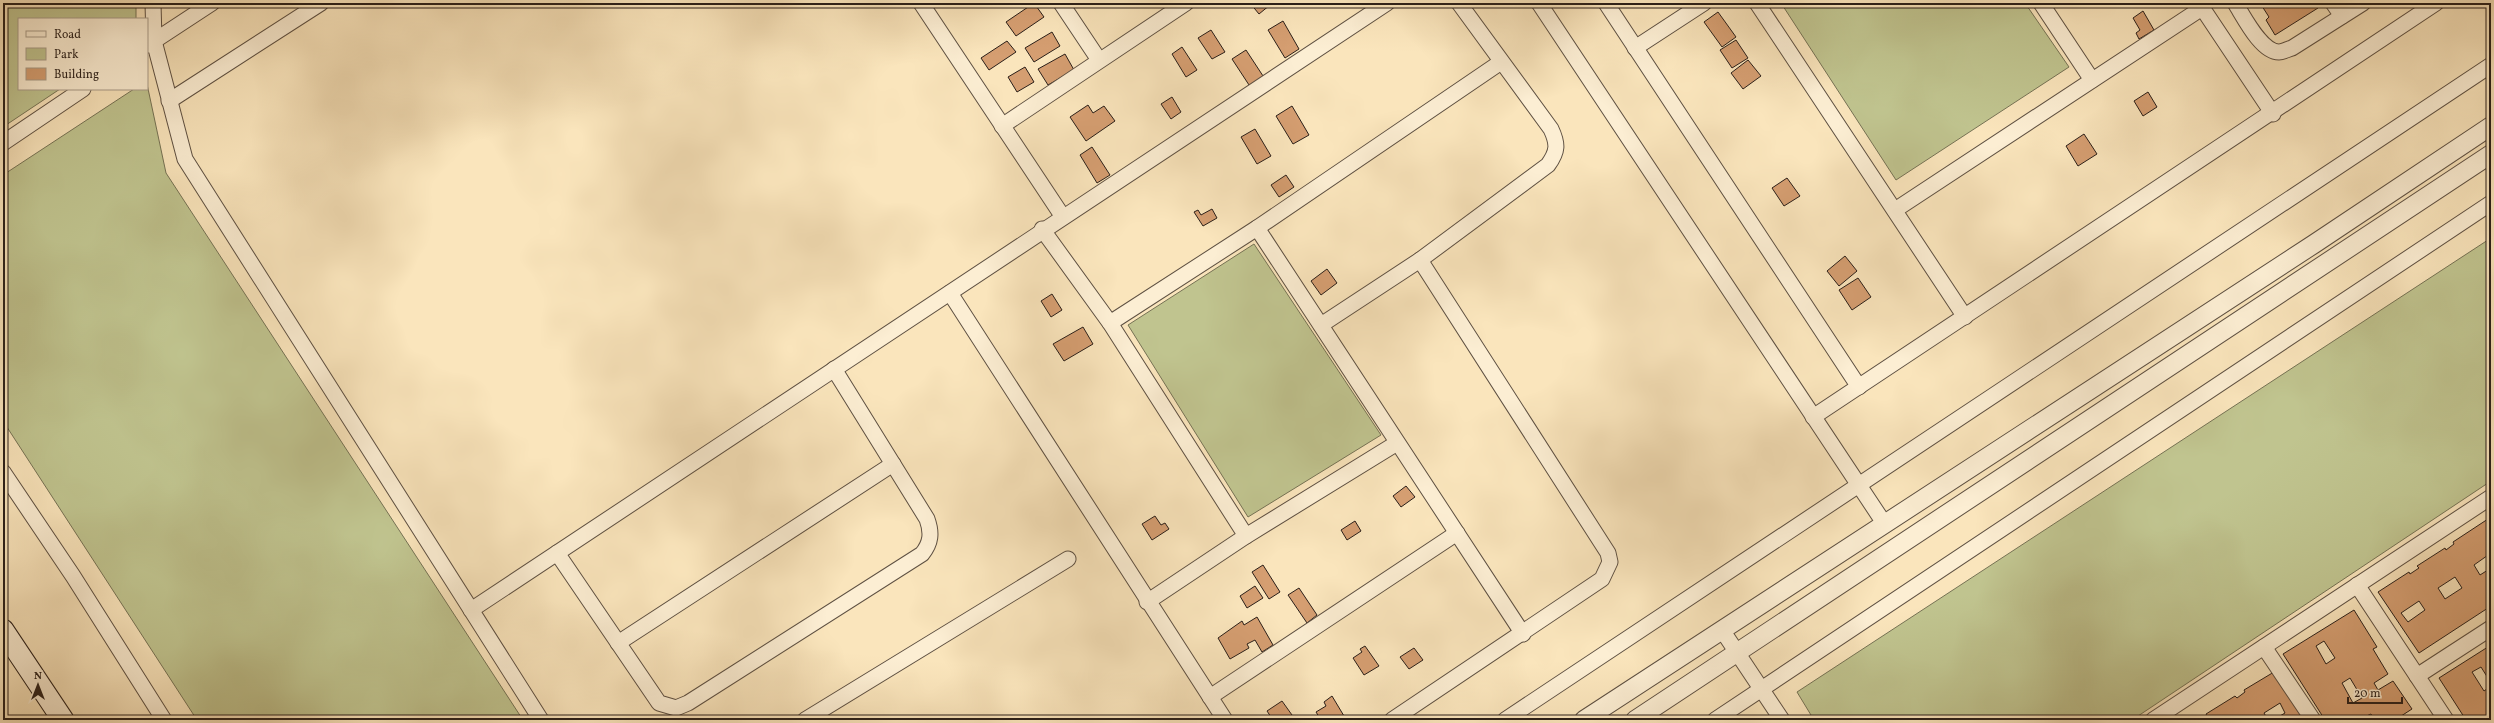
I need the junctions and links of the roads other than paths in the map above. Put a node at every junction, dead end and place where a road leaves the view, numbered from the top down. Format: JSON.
{"nodes":[{"id":1,"x":153,"y":3,"type":"edge"},
{"id":2,"x":212,"y":3,"type":"edge"},
{"id":3,"x":321,"y":3,"type":"edge"},
{"id":4,"x":921,"y":3,"type":"edge"},
{"id":5,"x":1061,"y":3,"type":"edge"},
{"id":6,"x":1186,"y":3,"type":"edge"},
{"id":7,"x":1387,"y":3,"type":"edge"},
{"id":8,"x":1459,"y":3,"type":"edge"},
{"id":9,"x":1539,"y":3,"type":"edge"},
{"id":10,"x":1606,"y":3,"type":"edge"},
{"id":11,"x":1704,"y":3,"type":"edge"},
{"id":12,"x":1757,"y":3,"type":"edge"},
{"id":13,"x":2041,"y":3,"type":"edge"},
{"id":14,"x":2236,"y":3,"type":"edge"},
{"id":15,"x":2333,"y":3,"type":"edge"},
{"id":16,"x":2363,"y":3,"type":"edge"},
{"id":17,"x":2436,"y":3,"type":"edge"},
{"id":18,"x":2201,"y":6,"type":"edge"},
{"id":19,"x":2342,"y":16,"type":"junction"},
{"id":20,"x":150,"y":43,"type":"edge"},
{"id":21,"x":1636,"y":48,"type":"junction"},
{"id":22,"x":1099,"y":60,"type":"junction"},
{"id":23,"x":1501,"y":62,"type":"junction"},
{"id":24,"x":2491,"y":65,"type":"edge"},
{"id":25,"x":2092,"y":80,"type":"junction"},
{"id":26,"x":82,"y":90,"type":"edge"},
{"id":27,"x":169,"y":101,"type":"junction"},
{"id":28,"x":2273,"y":114,"type":"junction"},
{"id":29,"x":1002,"y":126,"type":"junction"},
{"id":30,"x":2491,"y":126,"type":"edge"},
{"id":31,"x":3,"y":143,"type":"edge"},
{"id":32,"x":2491,"y":154,"type":"edge"},
{"id":33,"x":2491,"y":203,"type":"edge"},
{"id":34,"x":1894,"y":210,"type":"junction"},
{"id":35,"x":1063,"y":217,"type":"junction"},
{"id":36,"x":1257,"y":228,"type":"junction"},
{"id":37,"x":1042,"y":229,"type":"junction"},
{"id":38,"x":1420,"y":260,"type":"junction"},
{"id":39,"x":950,"y":293,"type":"junction"},
{"id":40,"x":1965,"y":317,"type":"junction"},
{"id":41,"x":1110,"y":323,"type":"junction"},
{"id":42,"x":1321,"y":325,"type":"junction"},
{"id":43,"x":834,"y":369,"type":"junction"},
{"id":44,"x":1859,"y":387,"type":"junction"},
{"id":45,"x":1814,"y":417,"type":"junction"},
{"id":46,"x":1397,"y":443,"type":"junction"},
{"id":47,"x":893,"y":464,"type":"junction"},
{"id":48,"x":3,"y":472,"type":"edge"},
{"id":49,"x":1860,"y":486,"type":"junction"},
{"id":50,"x":2491,"y":497,"type":"edge"},
{"id":51,"x":1884,"y":523,"type":"junction"},
{"id":52,"x":1457,"y":533,"type":"junction"},
{"id":53,"x":1246,"y":536,"type":"junction"},
{"id":54,"x":557,"y":553,"type":"junction"},
{"id":55,"x":1068,"y":559,"type":"dead end"},
{"id":56,"x":2357,"y":585,"type":"junction"},
{"id":57,"x":1147,"y":602,"type":"junction"},
{"id":58,"x":471,"y":610,"type":"junction"},
{"id":59,"x":2491,"y":628,"type":"edge"},
{"id":60,"x":3,"y":630,"type":"edge"},
{"id":61,"x":1722,"y":630,"type":"junction"},
{"id":62,"x":1523,"y":634,"type":"junction"},
{"id":63,"x":618,"y":643,"type":"junction"},
{"id":64,"x":2264,"y":646,"type":"junction"},
{"id":65,"x":1737,"y":653,"type":"junction"},
{"id":66,"x":2417,"y":676,"type":"junction"},
{"id":67,"x":1762,"y":689,"type":"junction"},
{"id":68,"x":1210,"y":697,"type":"junction"},
{"id":69,"x":63,"y":720,"type":"edge"},
{"id":70,"x":164,"y":720,"type":"edge"},
{"id":71,"x":541,"y":720,"type":"edge"},
{"id":72,"x":805,"y":720,"type":"edge"},
{"id":73,"x":1225,"y":720,"type":"edge"},
{"id":74,"x":1392,"y":720,"type":"edge"},
{"id":75,"x":1505,"y":720,"type":"edge"},
{"id":76,"x":1584,"y":720,"type":"edge"},
{"id":77,"x":1635,"y":720,"type":"edge"},
{"id":78,"x":1715,"y":720,"type":"edge"},
{"id":79,"x":1782,"y":720,"type":"edge"},
{"id":80,"x":2153,"y":720,"type":"edge"},
{"id":81,"x":2313,"y":720,"type":"edge"},
{"id":82,"x":2446,"y":720,"type":"edge"}],
"edges":[{"from":1,"to":20,"type":"street"},
{"from":2,"to":20,"type":"street"},
{"from":3,"to":27,"type":"street"},
{"from":4,"to":29,"type":"street"},
{"from":5,"to":22,"type":"street"},
{"from":6,"to":22,"type":"street"},
{"from":7,"to":35,"type":"street"},
{"from":8,"to":23,"type":"street"},
{"from":9,"to":45,"type":"street"},
{"from":10,"to":21,"type":"street"},
{"from":11,"to":21,"type":"street"},
{"from":12,"to":34,"type":"street"},
{"from":13,"to":25,"type":"street"},
{"from":14,"to":19,"type":"street"},
{"from":15,"to":19,"type":"street"},
{"from":16,"to":19,"type":"street"},
{"from":17,"to":28,"type":"street"},
{"from":18,"to":25,"type":"street"},
{"from":18,"to":28,"type":"street"},
{"from":20,"to":27,"type":"street"},
{"from":21,"to":44,"type":"street"},
{"from":22,"to":29,"type":"street"},
{"from":23,"to":36,"type":"street"},
{"from":23,"to":38,"type":"street"},
{"from":24,"to":49,"type":"street"},
{"from":25,"to":34,"type":"street"},
{"from":26,"to":31,"type":"street"},
{"from":27,"to":58,"type":"street"},
{"from":28,"to":40,"type":"street"},
{"from":29,"to":35,"type":"street"},
{"from":30,"to":51,"type":"street"},
{"from":32,"to":65,"type":"street"},
{"from":33,"to":67,"type":"street"},
{"from":34,"to":40,"type":"street"},
{"from":35,"to":37,"type":"street"},
{"from":36,"to":41,"type":"street"},
{"from":36,"to":42,"type":"street"},
{"from":37,"to":39,"type":"street"},
{"from":37,"to":41,"type":"street"},
{"from":38,"to":42,"type":"street"},
{"from":38,"to":62,"type":"street"},
{"from":39,"to":43,"type":"street"},
{"from":39,"to":57,"type":"street"},
{"from":40,"to":44,"type":"street"},
{"from":41,"to":53,"type":"street"},
{"from":42,"to":46,"type":"street"},
{"from":43,"to":47,"type":"street"},
{"from":43,"to":54,"type":"street"},
{"from":44,"to":45,"type":"street"},
{"from":45,"to":49,"type":"street"},
{"from":46,"to":52,"type":"street"},
{"from":46,"to":53,"type":"street"},
{"from":47,"to":63,"type":"street"},
{"from":47,"to":63,"type":"street"},
{"from":48,"to":70,"type":"street"},
{"from":49,"to":51,"type":"street"},
{"from":49,"to":75,"type":"street"},
{"from":50,"to":56,"type":"street"},
{"from":51,"to":61,"type":"street"},
{"from":52,"to":62,"type":"street"},
{"from":52,"to":68,"type":"street"},
{"from":53,"to":57,"type":"street"},
{"from":54,"to":58,"type":"street"},
{"from":54,"to":63,"type":"street"},
{"from":55,"to":72,"type":"street"},
{"from":56,"to":64,"type":"street"},
{"from":56,"to":66,"type":"street"},
{"from":57,"to":68,"type":"street"},
{"from":58,"to":71,"type":"street"},
{"from":59,"to":66,"type":"street"},
{"from":60,"to":69,"type":"main road"},
{"from":61,"to":65,"type":"street"},
{"from":61,"to":76,"type":"street"},
{"from":62,"to":74,"type":"street"},
{"from":64,"to":80,"type":"street"},
{"from":64,"to":81,"type":"street"},
{"from":65,"to":67,"type":"street"},
{"from":65,"to":77,"type":"street"},
{"from":66,"to":82,"type":"street"},
{"from":67,"to":78,"type":"street"},
{"from":67,"to":79,"type":"street"},
{"from":68,"to":73,"type":"street"}]}
